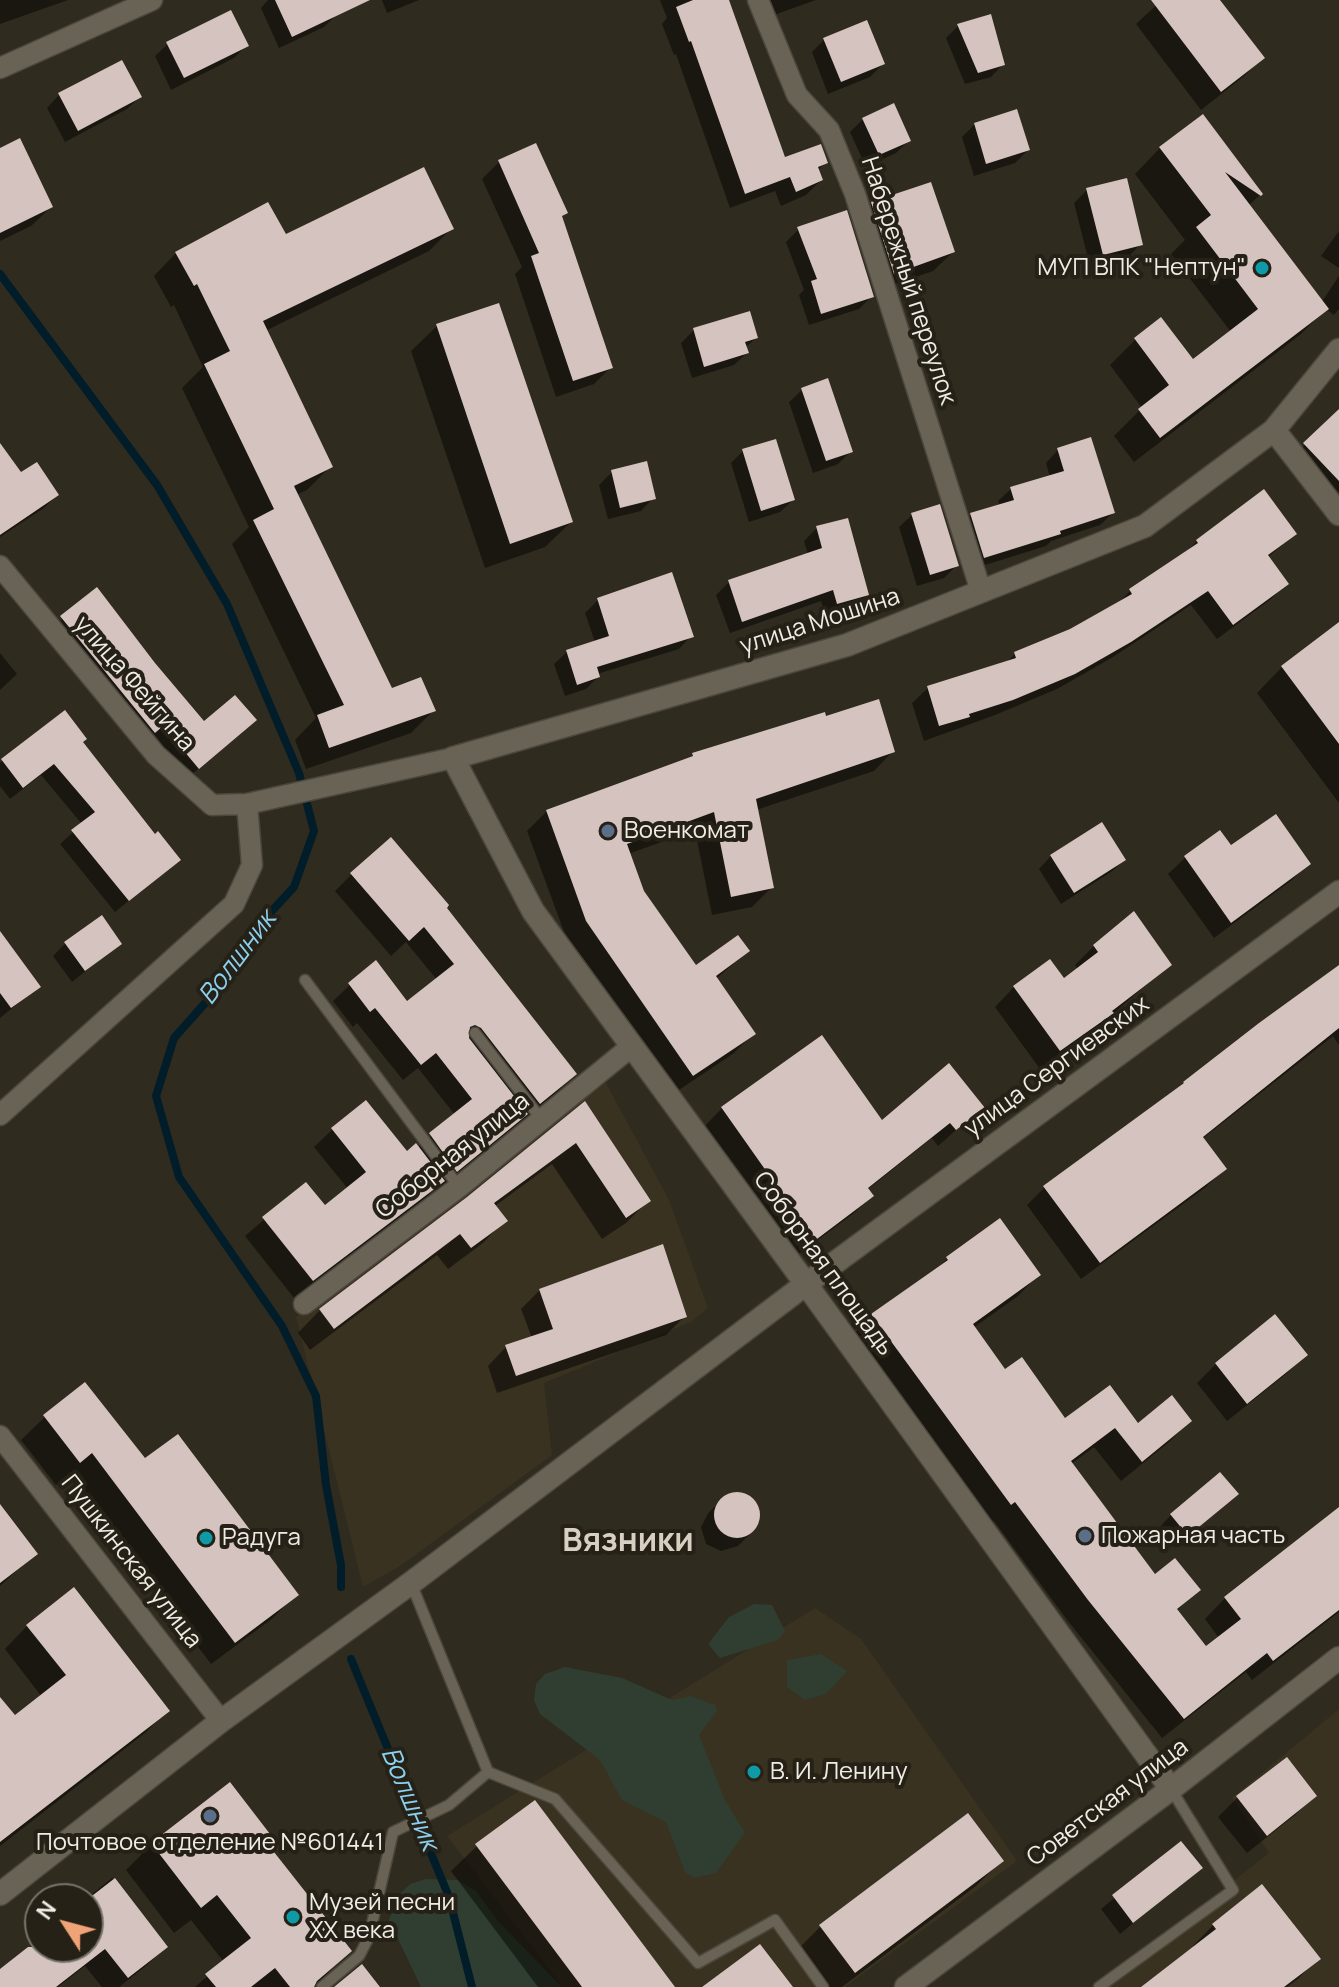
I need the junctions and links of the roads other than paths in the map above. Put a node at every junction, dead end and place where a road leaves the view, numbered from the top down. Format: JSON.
{"nodes":[{"id":1,"x":152,"y":0,"type":"edge"},
{"id":2,"x":758,"y":0,"type":"edge"},
{"id":3,"x":0,"y":68,"type":"edge"},
{"id":4,"x":1339,"y":350,"type":"edge"},
{"id":5,"x":1274,"y":430,"type":"junction"},
{"id":6,"x":1339,"y":514,"type":"edge"},
{"id":7,"x":0,"y":566,"type":"edge"},
{"id":8,"x":981,"y":591,"type":"junction"},
{"id":9,"x":453,"y":758,"type":"junction"},
{"id":10,"x":247,"y":804,"type":"junction"},
{"id":11,"x":1339,"y":892,"type":"edge"},
{"id":12,"x":305,"y":980,"type":"dead end"},
{"id":13,"x":475,"y":1033,"type":"dead end"},
{"id":14,"x":632,"y":1046,"type":"junction"},
{"id":15,"x":0,"y":1115,"type":"edge"},
{"id":16,"x":542,"y":1120,"type":"junction"},
{"id":17,"x":459,"y":1187,"type":"junction"},
{"id":18,"x":806,"y":1284,"type":"junction"},
{"id":19,"x":304,"y":1304,"type":"dead end"},
{"id":20,"x":0,"y":1436,"type":"edge"},
{"id":21,"x":411,"y":1583,"type":"junction"},
{"id":22,"x":1339,"y":1658,"type":"edge"},
{"id":23,"x":221,"y":1721,"type":"junction"},
{"id":24,"x":488,"y":1772,"type":"junction"},
{"id":25,"x":1171,"y":1789,"type":"junction"},
{"id":26,"x":0,"y":1894,"type":"edge"},
{"id":27,"x":322,"y":1987,"type":"edge"},
{"id":28,"x":823,"y":1987,"type":"edge"},
{"id":29,"x":906,"y":1987,"type":"edge"},
{"id":30,"x":1099,"y":1987,"type":"edge"}],
"edges":[{"from":1,"to":3,"type":"street"},
{"from":2,"to":8,"type":"street","name":"Набережный переулок"},
{"from":4,"to":5,"type":"street","name":"улица Мошина"},
{"from":5,"to":6,"type":"street"},
{"from":5,"to":8,"type":"street","name":"улица Мошина"},
{"from":7,"to":10,"type":"street","name":"улица Фейгина"},
{"from":8,"to":9,"type":"street","name":"улица Мошина"},
{"from":9,"to":10,"type":"street","name":"улица Мошина"},
{"from":9,"to":14,"type":"street","name":"Соборная площадь"},
{"from":10,"to":15,"type":"street"},
{"from":11,"to":18,"type":"street","name":"улица Сергиевских"},
{"from":12,"to":17,"type":"lane"},
{"from":13,"to":16,"type":"lane"},
{"from":14,"to":16,"type":"street","name":"Соборная улица"},
{"from":14,"to":18,"type":"street","name":"Соборная площадь"},
{"from":16,"to":17,"type":"street","name":"Соборная улица"},
{"from":17,"to":19,"type":"street","name":"Соборная улица"},
{"from":18,"to":21,"type":"street","name":"улица Сергиевских"},
{"from":18,"to":25,"type":"street","name":"Соборная площадь"},
{"from":20,"to":23,"type":"street","name":"Пушкинская улица"},
{"from":21,"to":23,"type":"street","name":"улица Сергиевских"},
{"from":21,"to":24,"type":"lane"},
{"from":22,"to":25,"type":"street","name":"Советская улица"},
{"from":23,"to":26,"type":"street","name":"улица Сергиевских"},
{"from":24,"to":27,"type":"lane"},
{"from":24,"to":28,"type":"lane"},
{"from":25,"to":29,"type":"street","name":"Советская улица"},
{"from":25,"to":30,"type":"lane"}]}
